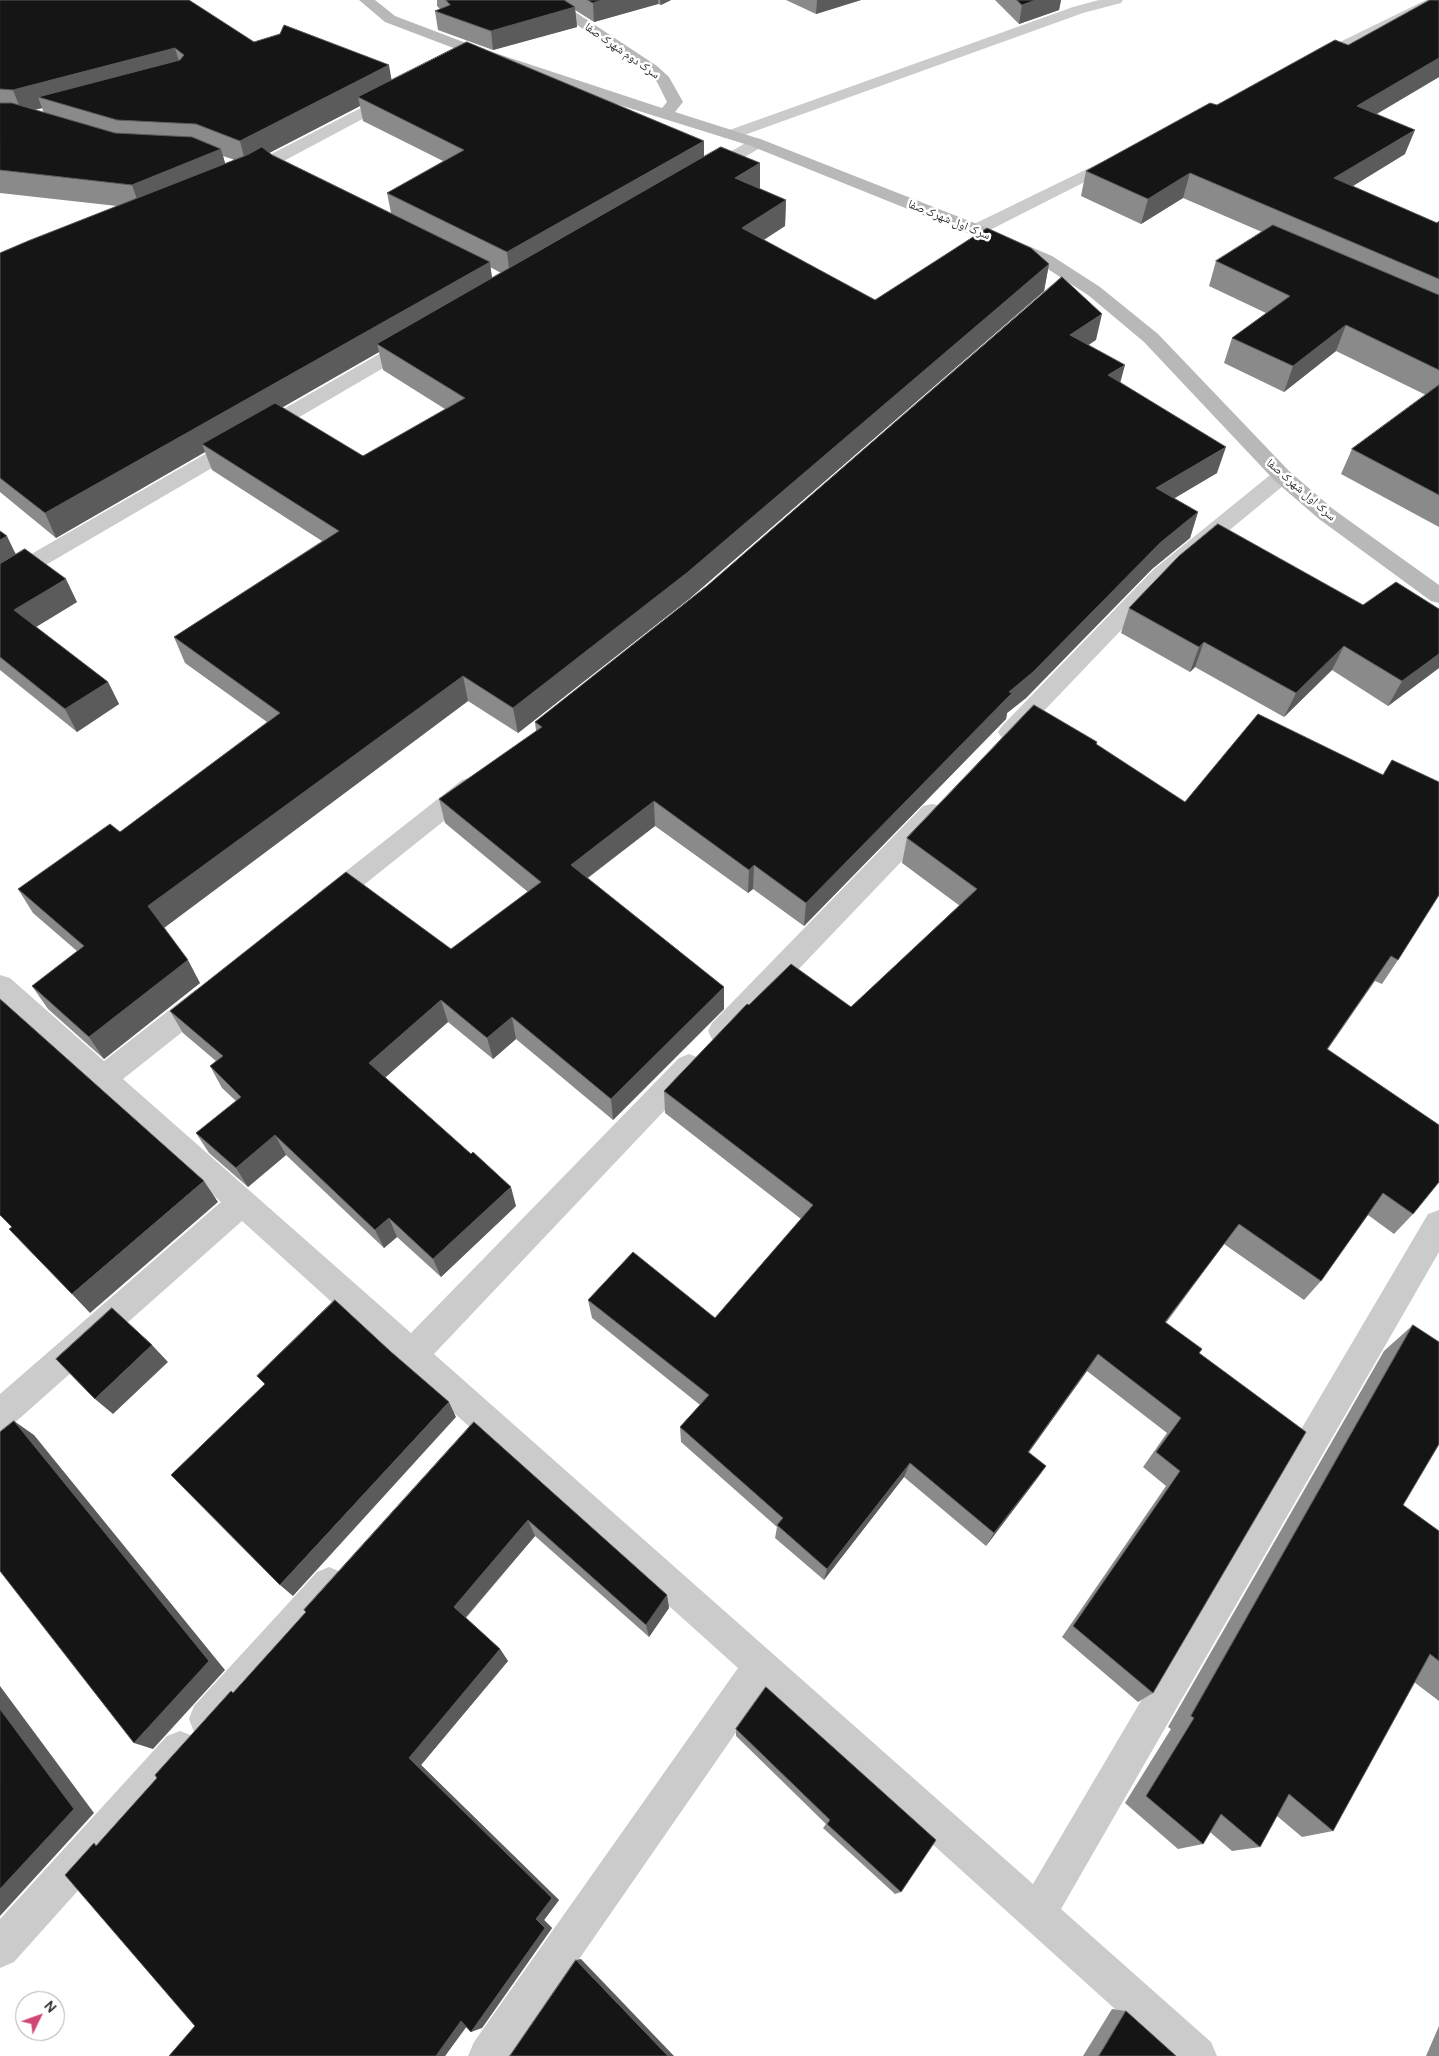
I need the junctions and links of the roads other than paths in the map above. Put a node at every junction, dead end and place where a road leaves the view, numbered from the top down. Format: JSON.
{"nodes":[{"id":1,"x":366,"y":0,"type":"edge"},
{"id":2,"x":547,"y":0,"type":"edge"},
{"id":3,"x":1066,"y":0,"type":"edge"},
{"id":4,"x":1116,"y":0,"type":"edge"},
{"id":5,"x":1434,"y":4,"type":"edge"},
{"id":6,"x":1078,"y":10,"type":"junction"},
{"id":7,"x":480,"y":52,"type":"junction"},
{"id":8,"x":463,"y":61,"type":"edge"},
{"id":9,"x":1294,"y":70,"type":"edge"},
{"id":10,"x":412,"y":87,"type":"edge"},
{"id":11,"x":666,"y":114,"type":"junction"},
{"id":12,"x":730,"y":134,"type":"junction"},
{"id":13,"x":756,"y":143,"type":"junction"},
{"id":14,"x":1135,"y":150,"type":"edge"},
{"id":15,"x":269,"y":162,"type":"junction"},
{"id":16,"x":229,"y":173,"type":"edge"},
{"id":17,"x":285,"y":173,"type":"edge"},
{"id":18,"x":688,"y":183,"type":"edge"},
{"id":19,"x":976,"y":230,"type":"junction"},
{"id":20,"x":432,"y":332,"type":"edge"},
{"id":21,"x":1282,"y":476,"type":"junction"},
{"id":22,"x":0,"y":582,"type":"edge"},
{"id":23,"x":1439,"y":596,"type":"edge"},
{"id":24,"x":996,"y":746,"type":"edge"},
{"id":25,"x":489,"y":771,"type":"edge"},
{"id":26,"x":948,"y":796,"type":"edge"},
{"id":27,"x":311,"y":913,"type":"edge"},
{"id":28,"x":218,"y":987,"type":"edge"},
{"id":29,"x":5,"y":1000,"type":"edge"},
{"id":30,"x":102,"y":1079,"type":"junction"},
{"id":31,"x":241,"y":1203,"type":"junction"},
{"id":32,"x":1439,"y":1224,"type":"edge"},
{"id":33,"x":411,"y":1355,"type":"junction"},
{"id":34,"x":0,"y":1416,"type":"edge"},
{"id":35,"x":347,"y":1564,"type":"edge"},
{"id":36,"x":760,"y":1667,"type":"junction"},
{"id":37,"x":1037,"y":1914,"type":"junction"},
{"id":38,"x":0,"y":1948,"type":"edge"},
{"id":39,"x":488,"y":2056,"type":"edge"},
{"id":40,"x":1197,"y":2056,"type":"edge"}],
"edges":[{"from":1,"to":7,"type":"street","name":"سرک اول شهرک صفا"},
{"from":2,"to":11,"type":"street","name":"سرک دوم شهرک صفا"},
{"from":3,"to":6,"type":"street"},
{"from":4,"to":6,"type":"street"},
{"from":5,"to":9,"type":"street"},
{"from":6,"to":12,"type":"street"},
{"from":7,"to":8,"type":"street"},
{"from":7,"to":11,"type":"street","name":"سرک اول شهرک صفا"},
{"from":10,"to":15,"type":"street"},
{"from":11,"to":12,"type":"street","name":"سرک اول شهرک صفا"},
{"from":12,"to":13,"type":"street","name":"سرک اول شهرک صفا"},
{"from":13,"to":18,"type":"street"},
{"from":13,"to":19,"type":"street","name":"سرک اول شهرک صفا"},
{"from":14,"to":19,"type":"street"},
{"from":15,"to":16,"type":"street"},
{"from":15,"to":17,"type":"street"},
{"from":19,"to":21,"type":"street","name":"سرک اول شهرک صفا"},
{"from":20,"to":22,"type":"street"},
{"from":21,"to":23,"type":"street","name":"سرک اول شهرک صفا"},
{"from":21,"to":24,"type":"street"},
{"from":25,"to":27,"type":"street"},
{"from":26,"to":33,"type":"street"},
{"from":28,"to":30,"type":"street"},
{"from":29,"to":30,"type":"street"},
{"from":30,"to":31,"type":"street"},
{"from":31,"to":33,"type":"street"},
{"from":31,"to":34,"type":"street"},
{"from":32,"to":37,"type":"street"},
{"from":33,"to":36,"type":"street"},
{"from":35,"to":38,"type":"street"},
{"from":36,"to":37,"type":"street"},
{"from":36,"to":39,"type":"street"},
{"from":37,"to":40,"type":"street"}]}
